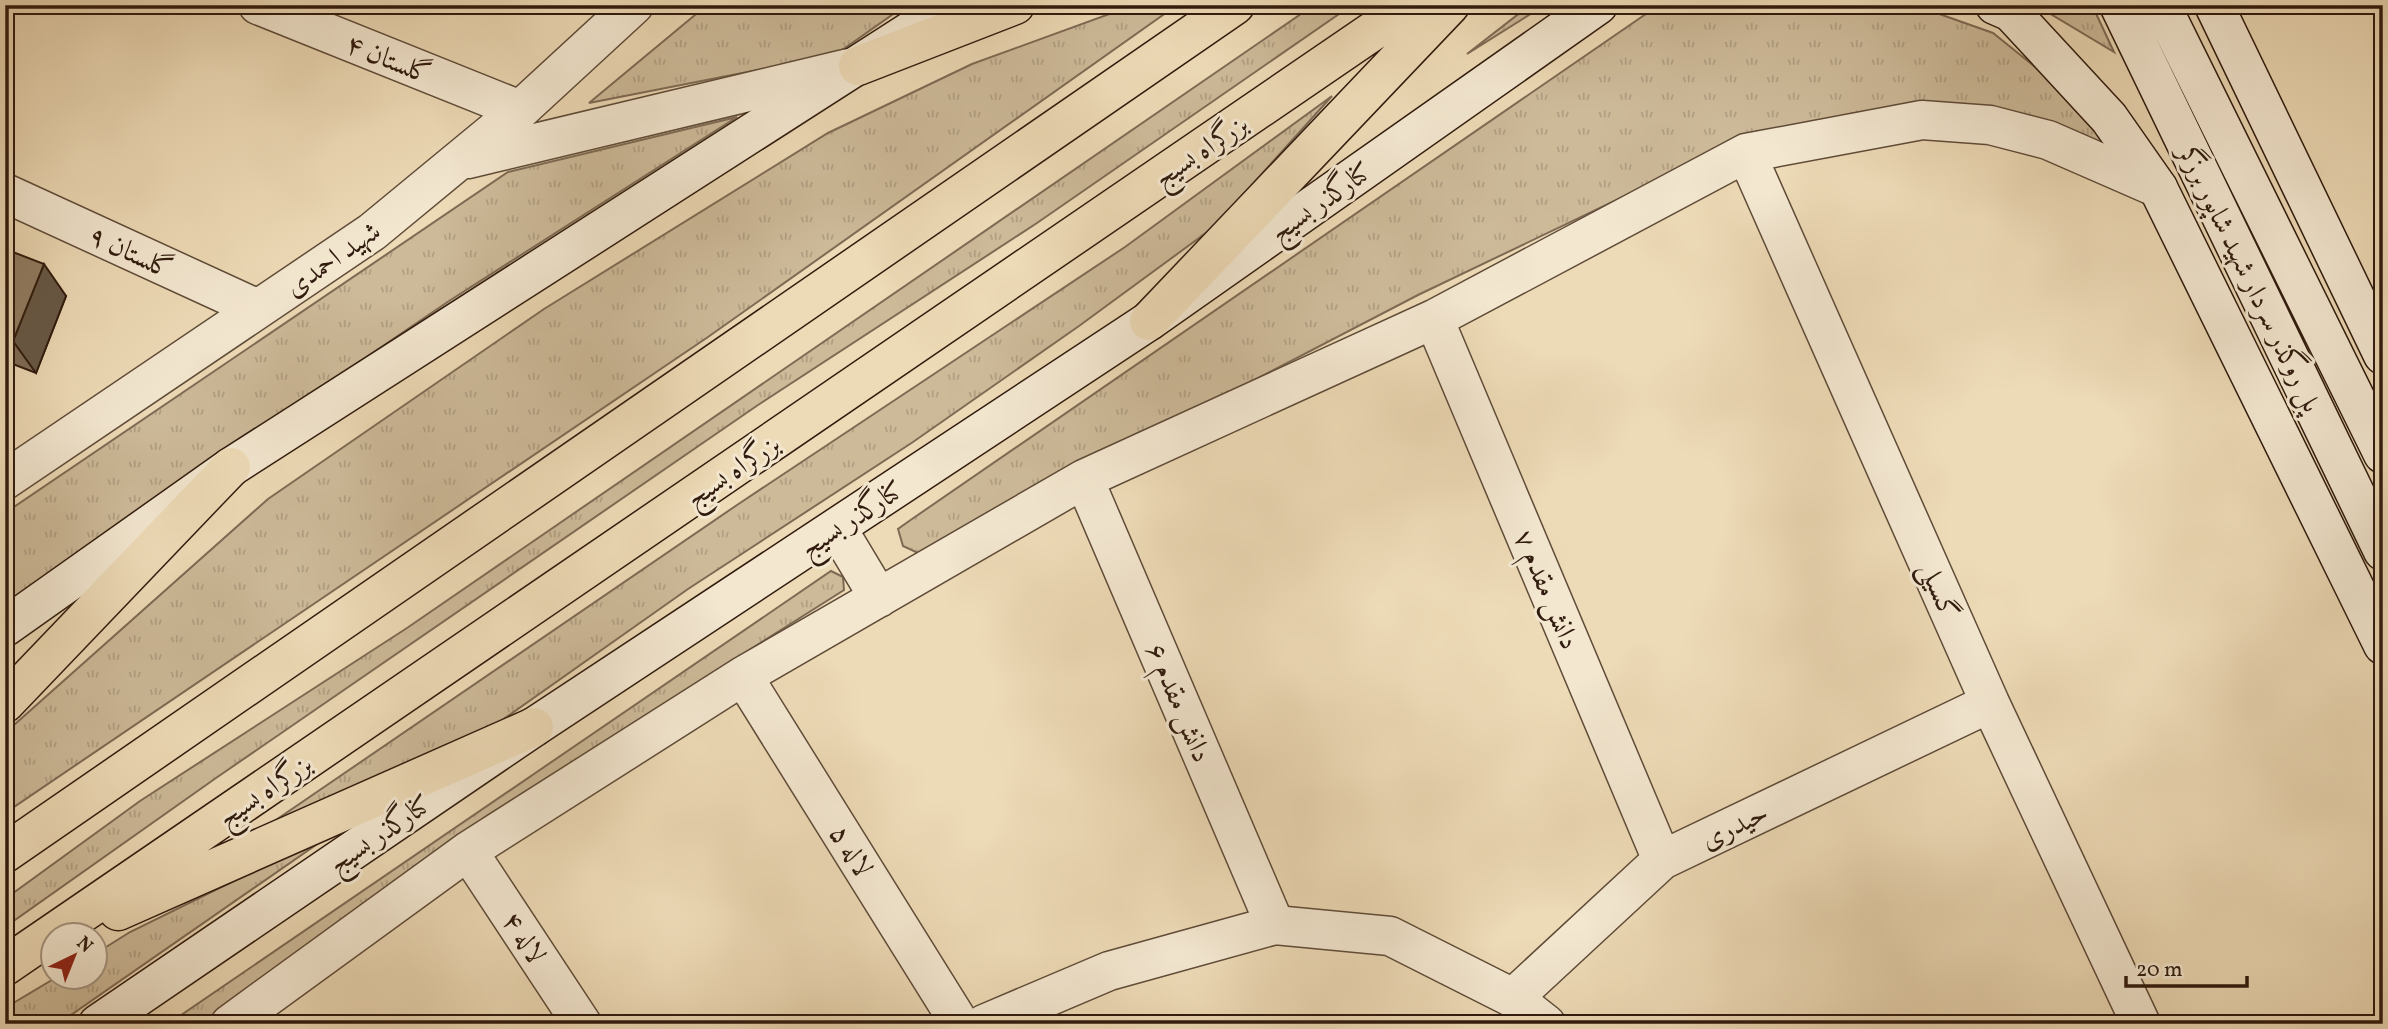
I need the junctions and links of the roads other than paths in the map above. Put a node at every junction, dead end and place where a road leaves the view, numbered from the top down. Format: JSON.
{"nodes":[{"id":1,"x":258,"y":5,"type":"edge"},
{"id":2,"x":634,"y":5,"type":"edge"},
{"id":3,"x":951,"y":5,"type":"edge"},
{"id":4,"x":1015,"y":5,"type":"edge"},
{"id":5,"x":1235,"y":5,"type":"edge"},
{"id":6,"x":1411,"y":5,"type":"edge"},
{"id":7,"x":1450,"y":5,"type":"edge"},
{"id":8,"x":1598,"y":5,"type":"edge"},
{"id":9,"x":2214,"y":5,"type":"edge"},
{"id":10,"x":2005,"y":7,"type":"edge"},
{"id":11,"x":2143,"y":10,"type":"edge"},
{"id":12,"x":858,"y":66,"type":"junction"},
{"id":13,"x":520,"y":110,"type":"junction"},
{"id":14,"x":1745,"y":153,"type":"junction"},
{"id":15,"x":460,"y":161,"type":"junction"},
{"id":16,"x":2158,"y":188,"type":"junction"},
{"id":17,"x":5,"y":193,"type":"edge"},
{"id":18,"x":258,"y":309,"type":"junction"},
{"id":19,"x":1434,"y":319,"type":"junction"},
{"id":20,"x":1149,"y":321,"type":"junction"},
{"id":21,"x":2383,"y":355,"type":"edge"},
{"id":22,"x":2383,"y":454,"type":"edge"},
{"id":23,"x":232,"y":467,"type":"junction"},
{"id":24,"x":1084,"y":479,"type":"junction"},
{"id":25,"x":5,"y":480,"type":"edge"},
{"id":26,"x":837,"y":528,"type":"junction"},
{"id":27,"x":2383,"y":551,"type":"edge"},
{"id":28,"x":879,"y":598,"type":"junction"},
{"id":29,"x":5,"y":627,"type":"edge"},
{"id":30,"x":2383,"y":645,"type":"edge"},
{"id":31,"x":743,"y":676,"type":"junction"},
{"id":32,"x":5,"y":703,"type":"edge"},
{"id":33,"x":1990,"y":703,"type":"junction"},
{"id":34,"x":534,"y":727,"type":"junction"},
{"id":35,"x":468,"y":850,"type":"junction"},
{"id":36,"x":5,"y":853,"type":"edge"},
{"id":37,"x":1662,"y":860,"type":"junction"},
{"id":38,"x":97,"y":920,"type":"edge"},
{"id":39,"x":1275,"y":925,"type":"junction"},
{"id":40,"x":29,"y":952,"type":"edge"},
{"id":41,"x":1513,"y":998,"type":"junction"},
{"id":42,"x":99,"y":1024,"type":"edge"},
{"id":43,"x":230,"y":1024,"type":"edge"},
{"id":44,"x":582,"y":1024,"type":"edge"},
{"id":45,"x":960,"y":1024,"type":"edge"},
{"id":46,"x":984,"y":1024,"type":"edge"},
{"id":47,"x":1546,"y":1024,"type":"edge"},
{"id":48,"x":2141,"y":1024,"type":"edge"}],
"edges":[{"from":1,"to":13,"type":"street","name":"گلستان ۴"},
{"from":2,"to":13,"type":"street","name":"شهید احمدی"},
{"from":3,"to":12,"type":"street"},
{"from":4,"to":12,"type":"highway"},
{"from":5,"to":36,"type":"highway"},
{"from":6,"to":40,"type":"highway","name":"بزرگراه بسیج"},
{"from":7,"to":20,"type":"highway"},
{"from":8,"to":20,"type":"street","name":"کنارگذر بسیج"},
{"from":9,"to":21,"type":"street"},
{"from":10,"to":16,"type":"street"},
{"from":11,"to":22,"type":"street","name":"پل روگذر سردار شهید شاپور برزگر"},
{"from":11,"to":27,"type":"street","name":"پل روگذر سردار شهید شاپور برزگر"},
{"from":12,"to":15,"type":"street"},
{"from":12,"to":23,"type":"street"},
{"from":13,"to":15,"type":"street","name":"شهید احمدی"},
{"from":14,"to":16,"type":"street"},
{"from":14,"to":19,"type":"street"},
{"from":14,"to":33,"type":"street","name":"گسیلی"},
{"from":15,"to":18,"type":"street","name":"شهید احمدی"},
{"from":16,"to":30,"type":"street"},
{"from":17,"to":18,"type":"street","name":"گلستان ۹"},
{"from":18,"to":25,"type":"street","name":"شهید احمدی"},
{"from":19,"to":24,"type":"street"},
{"from":19,"to":37,"type":"street","name":"دانش مقدم ۷"},
{"from":20,"to":26,"type":"street","name":"کنارگذر بسیج"},
{"from":23,"to":29,"type":"street"},
{"from":23,"to":32,"type":"highway"},
{"from":24,"to":28,"type":"street"},
{"from":24,"to":39,"type":"street","name":"دانش مقدم ۶"},
{"from":26,"to":28,"type":"street"},
{"from":26,"to":34,"type":"street","name":"کنارگذر بسیج"},
{"from":28,"to":31,"type":"street"},
{"from":31,"to":35,"type":"street"},
{"from":31,"to":45,"type":"street","name":"لاله ۵"},
{"from":33,"to":37,"type":"street","name":"حیدری"},
{"from":33,"to":48,"type":"street","name":"گسیلی"},
{"from":34,"to":38,"type":"highway"},
{"from":34,"to":42,"type":"street","name":"کنارگذر بسیج"},
{"from":35,"to":43,"type":"street"},
{"from":35,"to":44,"type":"street","name":"لاله ۴"},
{"from":37,"to":41,"type":"street","name":"حیدری"},
{"from":39,"to":41,"type":"street"},
{"from":39,"to":46,"type":"street"},
{"from":41,"to":47,"type":"street"}]}
